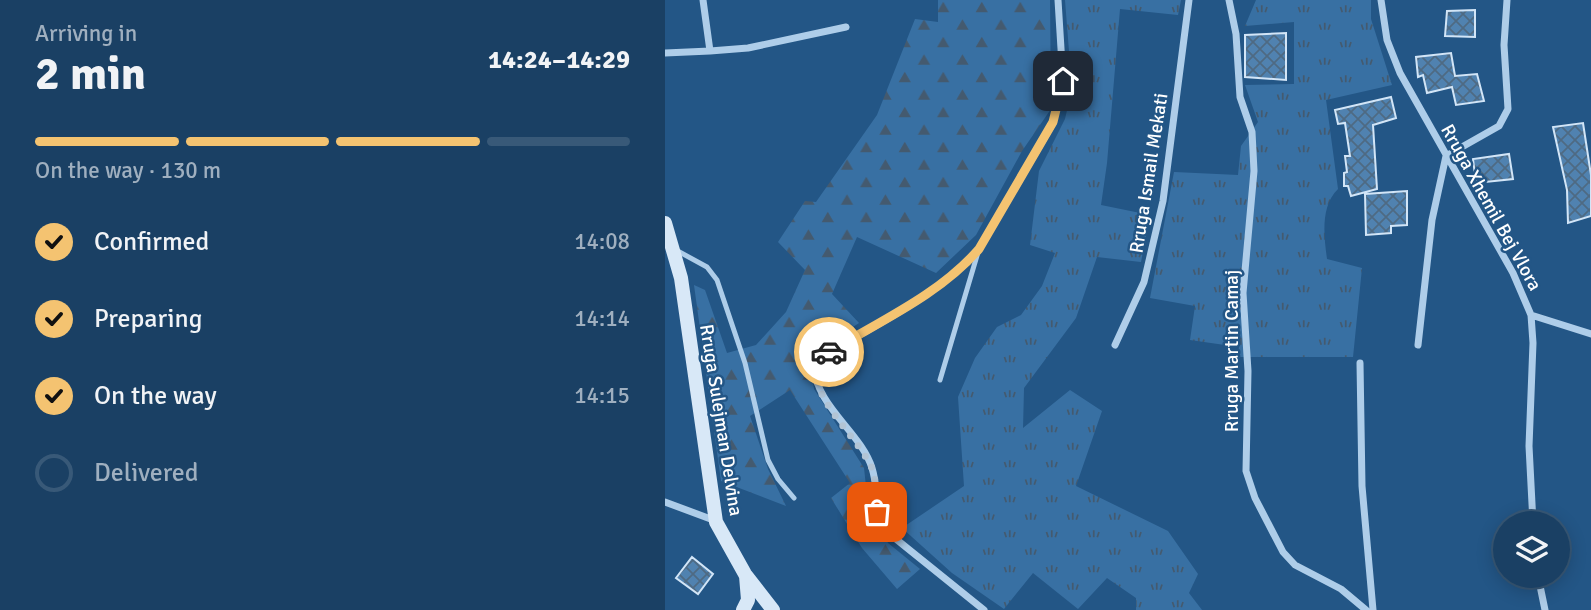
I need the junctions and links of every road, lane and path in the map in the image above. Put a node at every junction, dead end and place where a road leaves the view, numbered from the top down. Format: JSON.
{"nodes":[{"id":1,"x":703,"y":0,"type":"edge"},
{"id":2,"x":1058,"y":0,"type":"edge"},
{"id":3,"x":1189,"y":0,"type":"edge"},
{"id":4,"x":1229,"y":0,"type":"edge"},
{"id":5,"x":1381,"y":0,"type":"edge"},
{"id":6,"x":1507,"y":0,"type":"edge"},
{"id":7,"x":846,"y":27,"type":"dead end"},
{"id":8,"x":710,"y":51,"type":"junction"},
{"id":9,"x":665,"y":53,"type":"edge"},
{"id":10,"x":1446,"y":156,"type":"junction"},
{"id":11,"x":665,"y":223,"type":"edge"},
{"id":12,"x":673,"y":248,"type":"junction"},
{"id":13,"x":979,"y":249,"type":"junction"},
{"id":14,"x":1531,"y":315,"type":"junction"},
{"id":15,"x":1591,"y":334,"type":"edge"},
{"id":16,"x":1115,"y":345,"type":"dead end"},
{"id":17,"x":1418,"y":345,"type":"dead end"},
{"id":18,"x":1360,"y":363,"type":"dead end"},
{"id":19,"x":940,"y":380,"type":"dead end"},
{"id":20,"x":794,"y":498,"type":"dead end"},
{"id":21,"x":665,"y":502,"type":"edge"},
{"id":22,"x":1532,"y":511,"type":"edge"},
{"id":23,"x":716,"y":522,"type":"junction"},
{"id":24,"x":745,"y":574,"type":"junction"},
{"id":25,"x":1540,"y":588,"type":"edge"},
{"id":26,"x":743,"y":610,"type":"edge"},
{"id":27,"x":773,"y":610,"type":"edge"},
{"id":28,"x":985,"y":610,"type":"edge"},
{"id":29,"x":1366,"y":610,"type":"edge"},
{"id":30,"x":1373,"y":610,"type":"edge"},
{"id":31,"x":1545,"y":610,"type":"edge"}],
"edges":[{"from":1,"to":8,"type":"street"},
{"from":2,"to":13,"type":"street"},
{"from":3,"to":16,"type":"street","name":"Rruga Ismail Mekati"},
{"from":4,"to":29,"type":"street","name":"Rruga Martin Camaj"},
{"from":5,"to":10,"type":"street","name":"Rruga Xhemil Bej Vlora"},
{"from":6,"to":10,"type":"street"},
{"from":7,"to":8,"type":"street"},
{"from":8,"to":9,"type":"street"},
{"from":10,"to":14,"type":"street","name":"Rruga Xhemil Bej Vlora"},
{"from":10,"to":17,"type":"street"},
{"from":11,"to":12,"type":"main road","name":"Rruga Sulejman Delvina"},
{"from":12,"to":20,"type":"lane"},
{"from":12,"to":23,"type":"main road","name":"Rruga Sulejman Delvina"},
{"from":13,"to":19,"type":"lane"},
{"from":13,"to":28,"type":"street"},
{"from":14,"to":15,"type":"street"},
{"from":14,"to":22,"type":"street","name":"Rruga Xhemil Bej Vlora"},
{"from":18,"to":30,"type":"street"},
{"from":21,"to":23,"type":"street"},
{"from":23,"to":24,"type":"main road","name":"Rruga Sulejman Delvina"},
{"from":24,"to":26,"type":"main road"},
{"from":24,"to":27,"type":"main road","name":"Rruga Sulejman Delvina"},
{"from":25,"to":31,"type":"street"}]}
